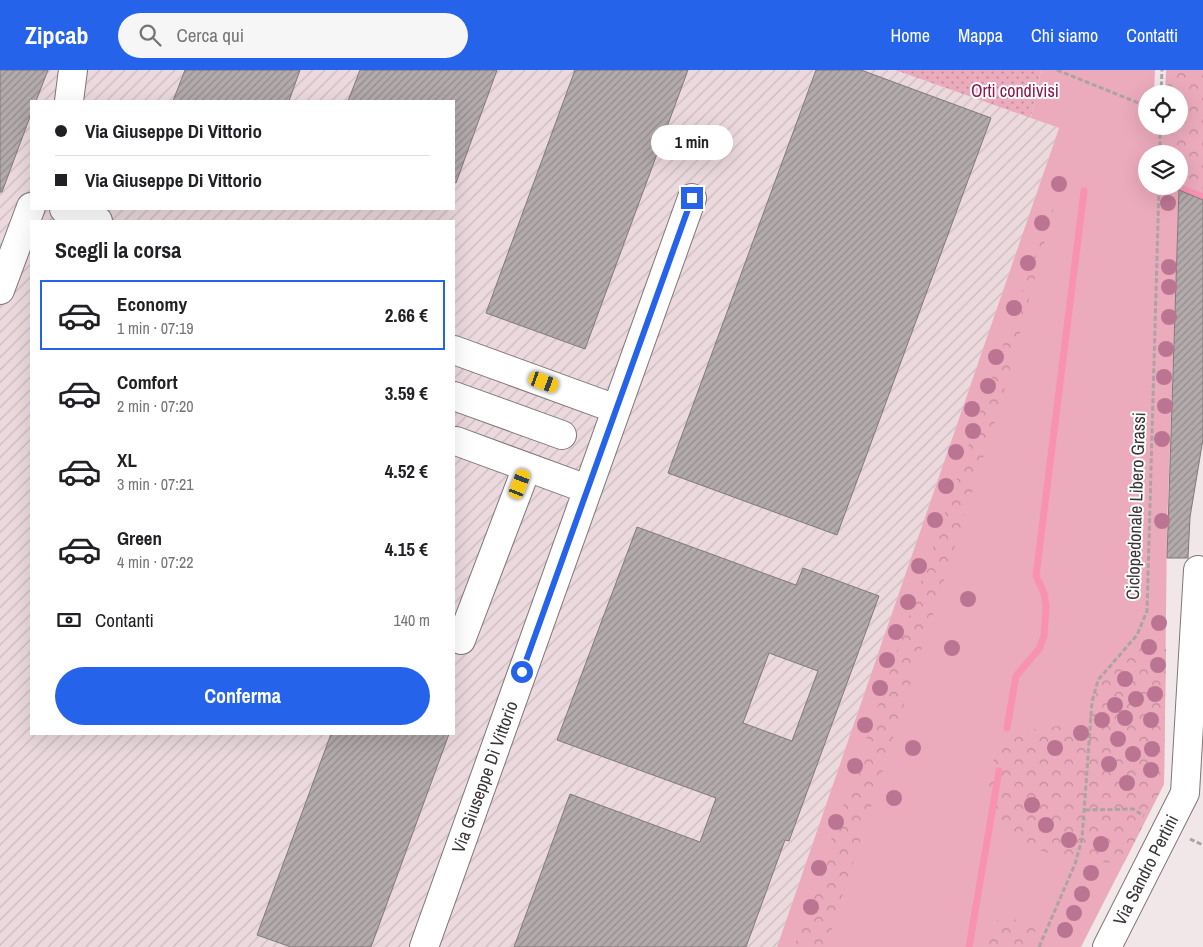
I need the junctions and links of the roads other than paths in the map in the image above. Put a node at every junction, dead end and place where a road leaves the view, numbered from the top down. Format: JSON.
{"nodes":[{"id":1,"x":73,"y":70,"type":"edge"},
{"id":2,"x":69,"y":100,"type":"edge"},
{"id":3,"x":692,"y":198,"type":"dead end"},
{"id":4,"x":30,"y":210,"type":"edge"},
{"id":5,"x":67,"y":210,"type":"edge"},
{"id":6,"x":95,"y":220,"type":"edge"},
{"id":7,"x":0,"y":290,"type":"edge"},
{"id":8,"x":455,"y":350,"type":"edge"},
{"id":9,"x":462,"y":399,"type":"edge"},
{"id":10,"x":616,"y":409,"type":"junction"},
{"id":11,"x":562,"y":435,"type":"dead end"},
{"id":12,"x":455,"y":445,"type":"edge"},
{"id":13,"x":527,"y":467,"type":"junction"},
{"id":14,"x":587,"y":489,"type":"junction"},
{"id":15,"x":1198,"y":570,"type":"dead end"},
{"id":16,"x":455,"y":637,"type":"edge"},
{"id":17,"x":1194,"y":798,"type":"edge"},
{"id":18,"x":424,"y":947,"type":"edge"},
{"id":19,"x":1108,"y":947,"type":"edge"}],
"edges":[{"from":1,"to":2,"type":"street"},
{"from":3,"to":10,"type":"street","name":"Via Giuseppe Di Vittorio"},
{"from":4,"to":7,"type":"street"},
{"from":5,"to":6,"type":"street"},
{"from":8,"to":10,"type":"street"},
{"from":9,"to":11,"type":"street"},
{"from":9,"to":12,"type":"street"},
{"from":10,"to":14,"type":"street","name":"Via Giuseppe Di Vittorio"},
{"from":12,"to":13,"type":"street"},
{"from":13,"to":14,"type":"street"},
{"from":13,"to":16,"type":"street"},
{"from":14,"to":18,"type":"street","name":"Via Giuseppe Di Vittorio"},
{"from":15,"to":17,"type":"street","name":"Via Sandro Pertini"},
{"from":17,"to":19,"type":"street","name":"Via Sandro Pertini"}]}
